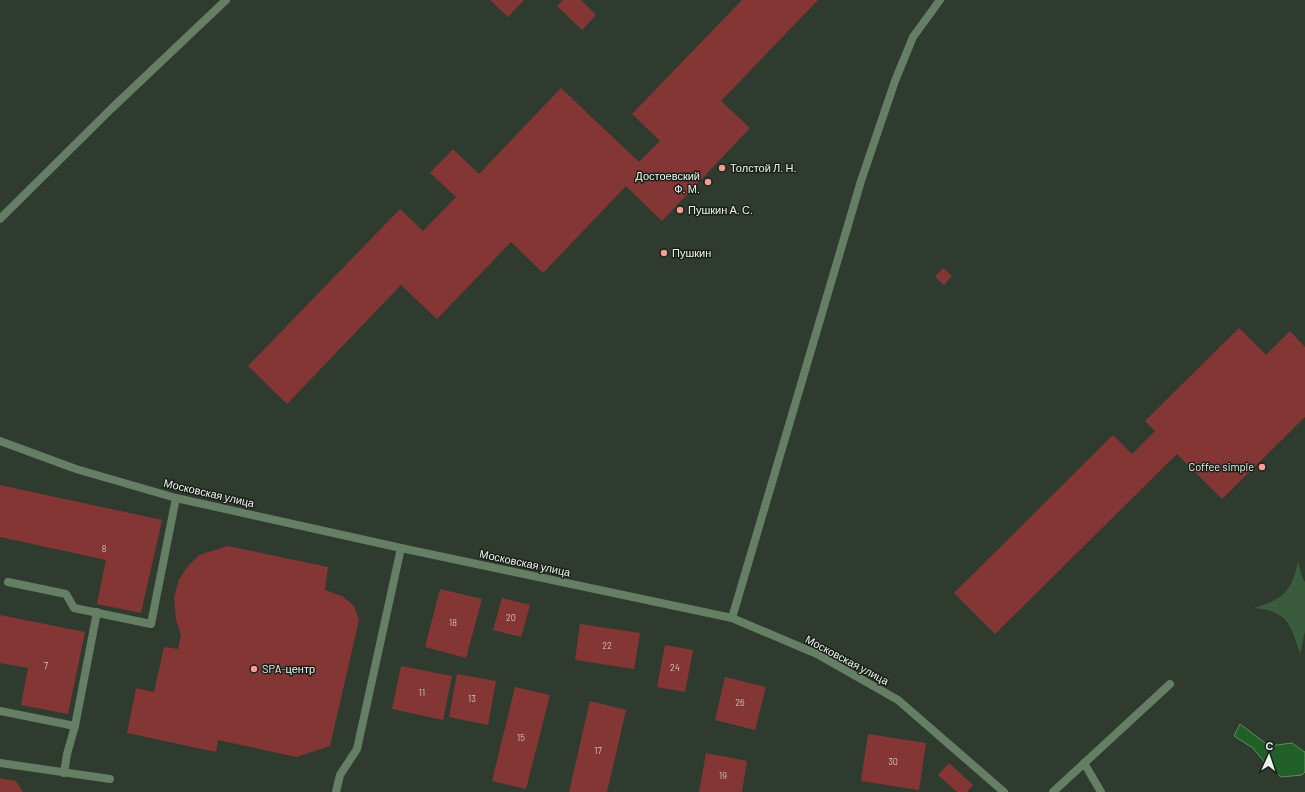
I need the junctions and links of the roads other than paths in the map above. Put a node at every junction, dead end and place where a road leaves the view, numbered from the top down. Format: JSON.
{"nodes":[{"id":1,"x":226,"y":0,"type":"edge"},
{"id":2,"x":940,"y":0,"type":"edge"},
{"id":3,"x":0,"y":219,"type":"edge"},
{"id":4,"x":0,"y":441,"type":"edge"},
{"id":5,"x":176,"y":498,"type":"junction"},
{"id":6,"x":401,"y":548,"type":"junction"},
{"id":7,"x":8,"y":582,"type":"dead end"},
{"id":8,"x":97,"y":612,"type":"junction"},
{"id":9,"x":732,"y":618,"type":"junction"},
{"id":10,"x":1170,"y":684,"type":"dead end"},
{"id":11,"x":0,"y":711,"type":"edge"},
{"id":12,"x":75,"y":726,"type":"junction"},
{"id":13,"x":0,"y":763,"type":"edge"},
{"id":14,"x":1084,"y":763,"type":"junction"},
{"id":15,"x":64,"y":773,"type":"junction"},
{"id":16,"x":110,"y":779,"type":"dead end"},
{"id":17,"x":336,"y":792,"type":"edge"},
{"id":18,"x":1004,"y":792,"type":"edge"},
{"id":19,"x":1052,"y":792,"type":"edge"},
{"id":20,"x":1101,"y":792,"type":"edge"}],
"edges":[{"from":1,"to":3,"type":"street"},
{"from":2,"to":9,"type":"street"},
{"from":4,"to":5,"type":"street","name":"Московская улица"},
{"from":5,"to":6,"type":"street","name":"Московская улица"},
{"from":5,"to":8,"type":"street"},
{"from":6,"to":9,"type":"street","name":"Московская улица"},
{"from":6,"to":17,"type":"street"},
{"from":7,"to":8,"type":"street"},
{"from":8,"to":12,"type":"street"},
{"from":9,"to":18,"type":"street","name":"Московская улица"},
{"from":10,"to":14,"type":"street"},
{"from":11,"to":12,"type":"street"},
{"from":12,"to":15,"type":"street"},
{"from":13,"to":15,"type":"street"},
{"from":14,"to":19,"type":"street"},
{"from":14,"to":20,"type":"street"},
{"from":15,"to":16,"type":"street"}]}
